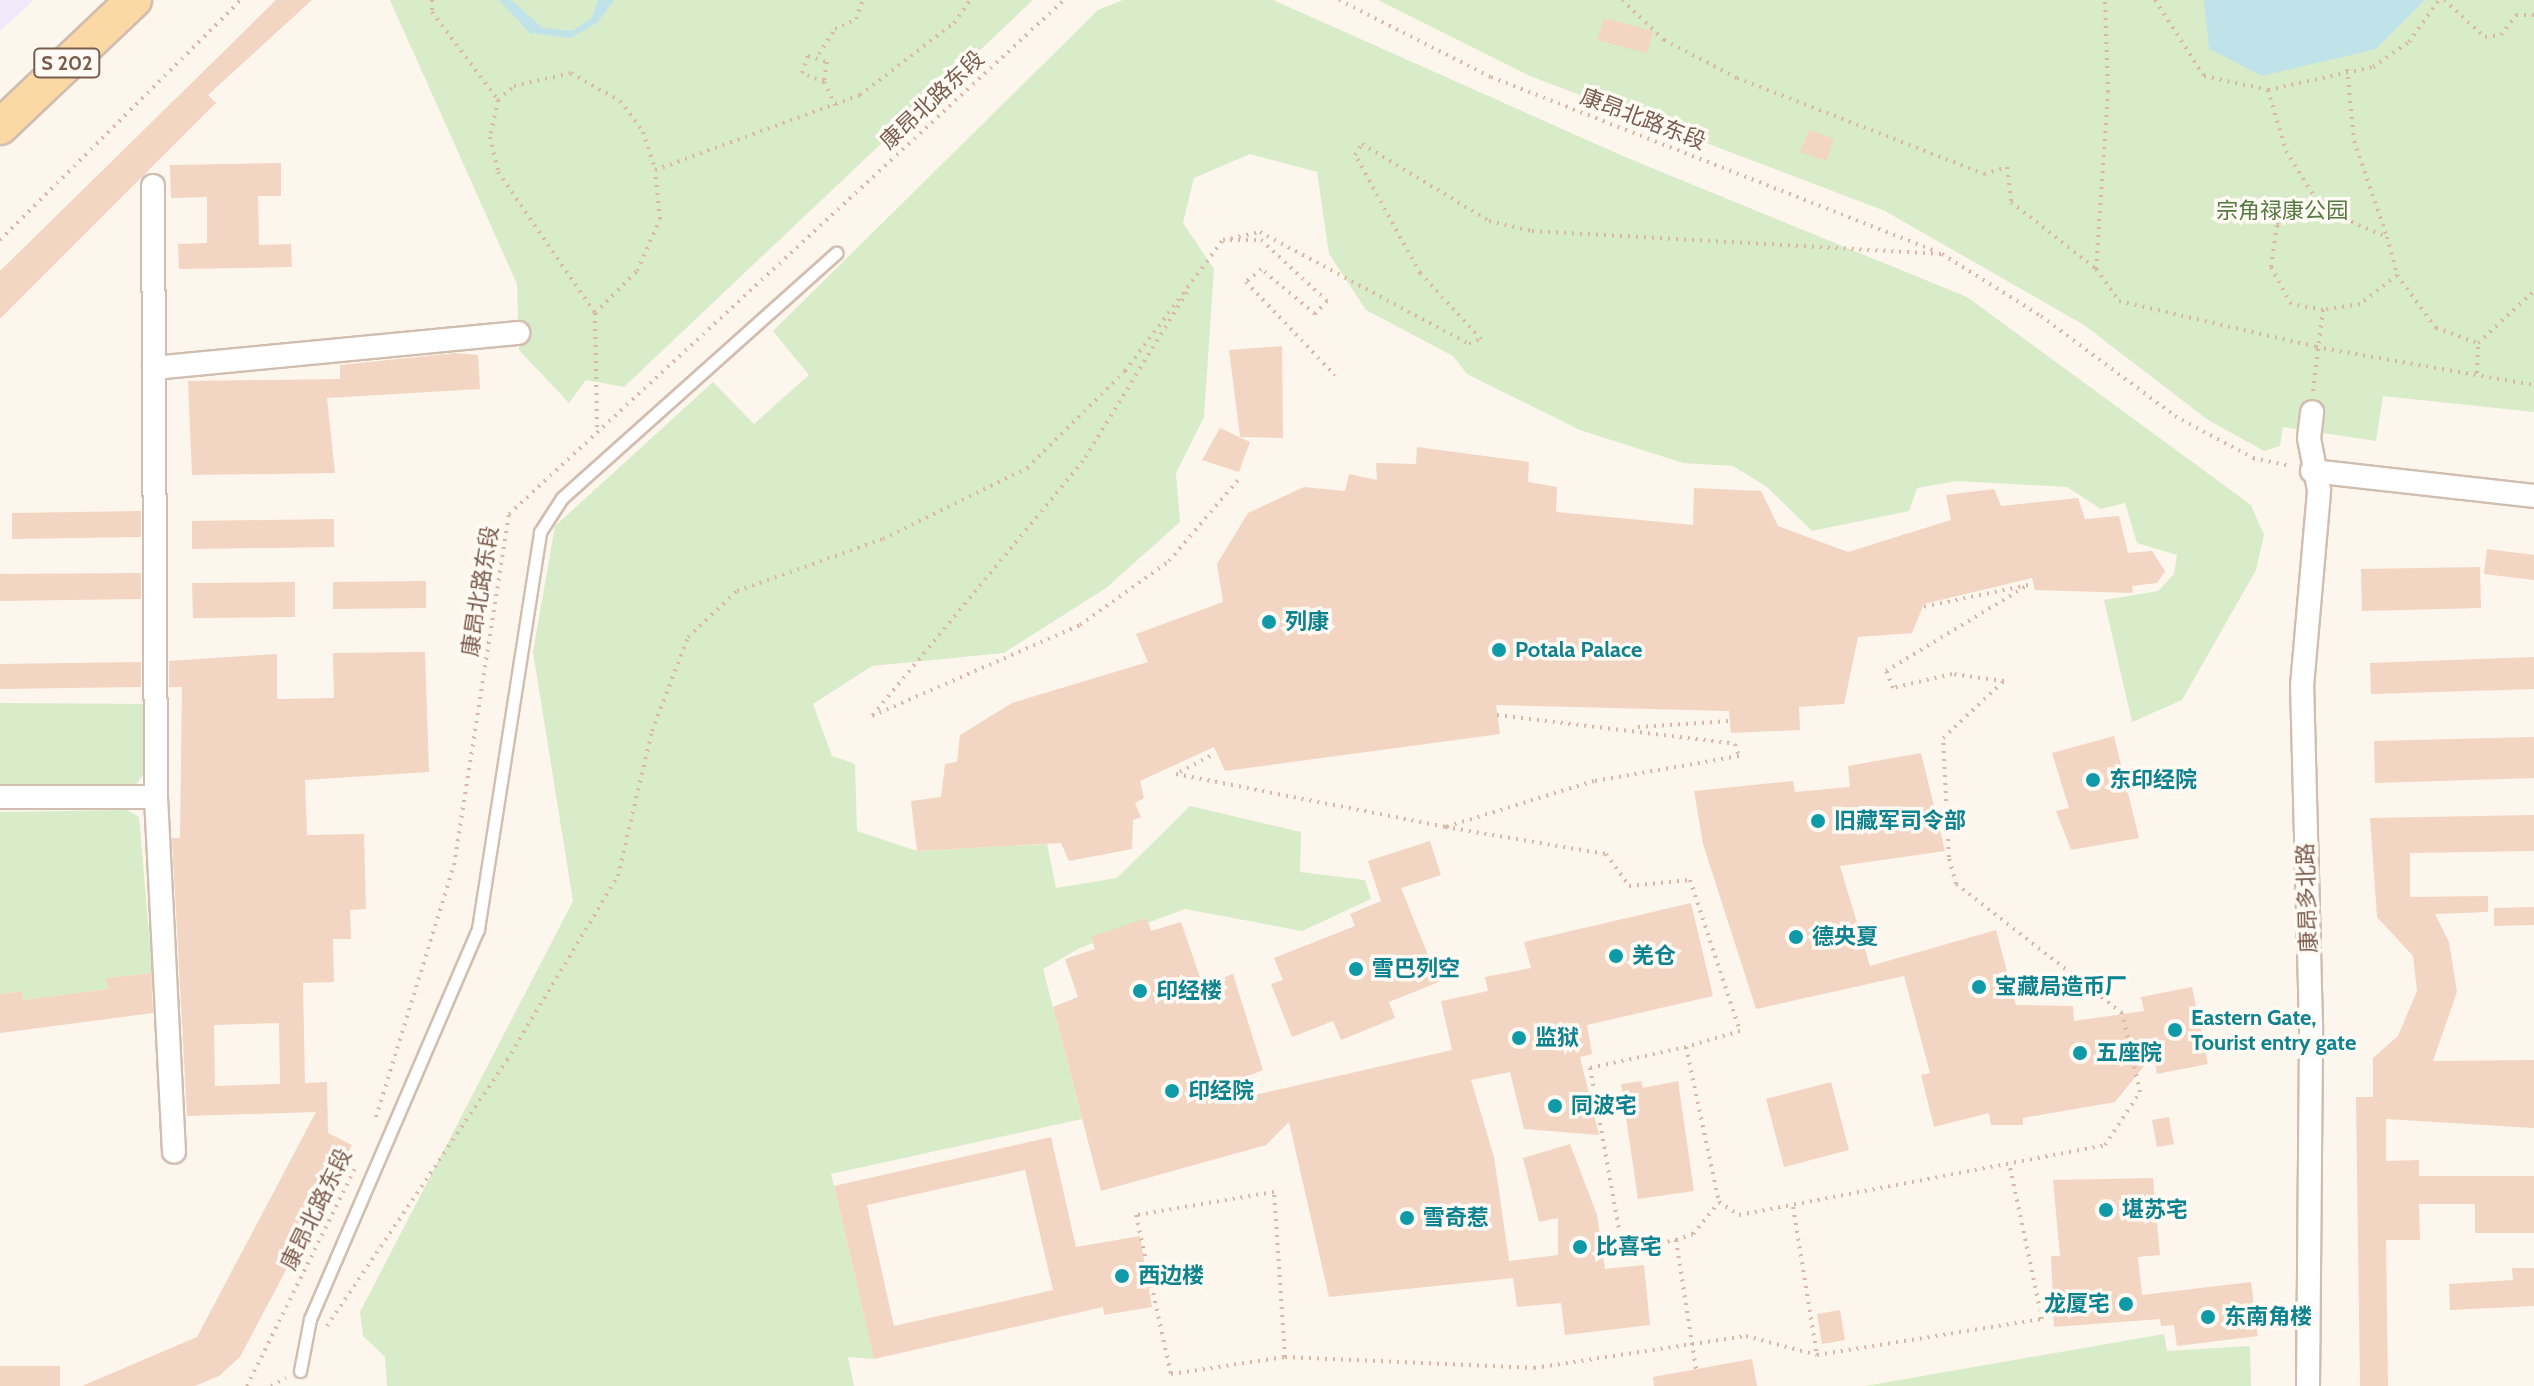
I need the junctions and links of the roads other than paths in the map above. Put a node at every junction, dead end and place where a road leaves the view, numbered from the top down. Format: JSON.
{"nodes":[{"id":1,"x":134,"y":0,"type":"edge"},
{"id":2,"x":0,"y":127,"type":"edge"},
{"id":3,"x":153,"y":186,"type":"dead end"},
{"id":4,"x":836,"y":253,"type":"dead end"},
{"id":5,"x":518,"y":333,"type":"dead end"},
{"id":6,"x":154,"y":368,"type":"junction"},
{"id":7,"x":2312,"y":409,"type":"road end"},
{"id":8,"x":2312,"y":471,"type":"junction"},
{"id":9,"x":2534,"y":496,"type":"edge"},
{"id":10,"x":0,"y":797,"type":"edge"},
{"id":11,"x":156,"y":797,"type":"junction"},
{"id":12,"x":174,"y":1152,"type":"dead end"},
{"id":13,"x":300,"y":1371,"type":"road end"},
{"id":14,"x":2308,"y":1386,"type":"edge"}],
"edges":[{"from":1,"to":2,"type":"main road","number":"S 202"},
{"from":3,"to":6,"type":"street"},
{"from":4,"to":13,"type":"lane"},
{"from":5,"to":6,"type":"street"},
{"from":6,"to":11,"type":"street"},
{"from":7,"to":8,"type":"street","name":"康昂多北路"},
{"from":8,"to":9,"type":"street"},
{"from":8,"to":14,"type":"street","name":"康昂多北路"},
{"from":10,"to":11,"type":"street"},
{"from":11,"to":12,"type":"street"}]}
